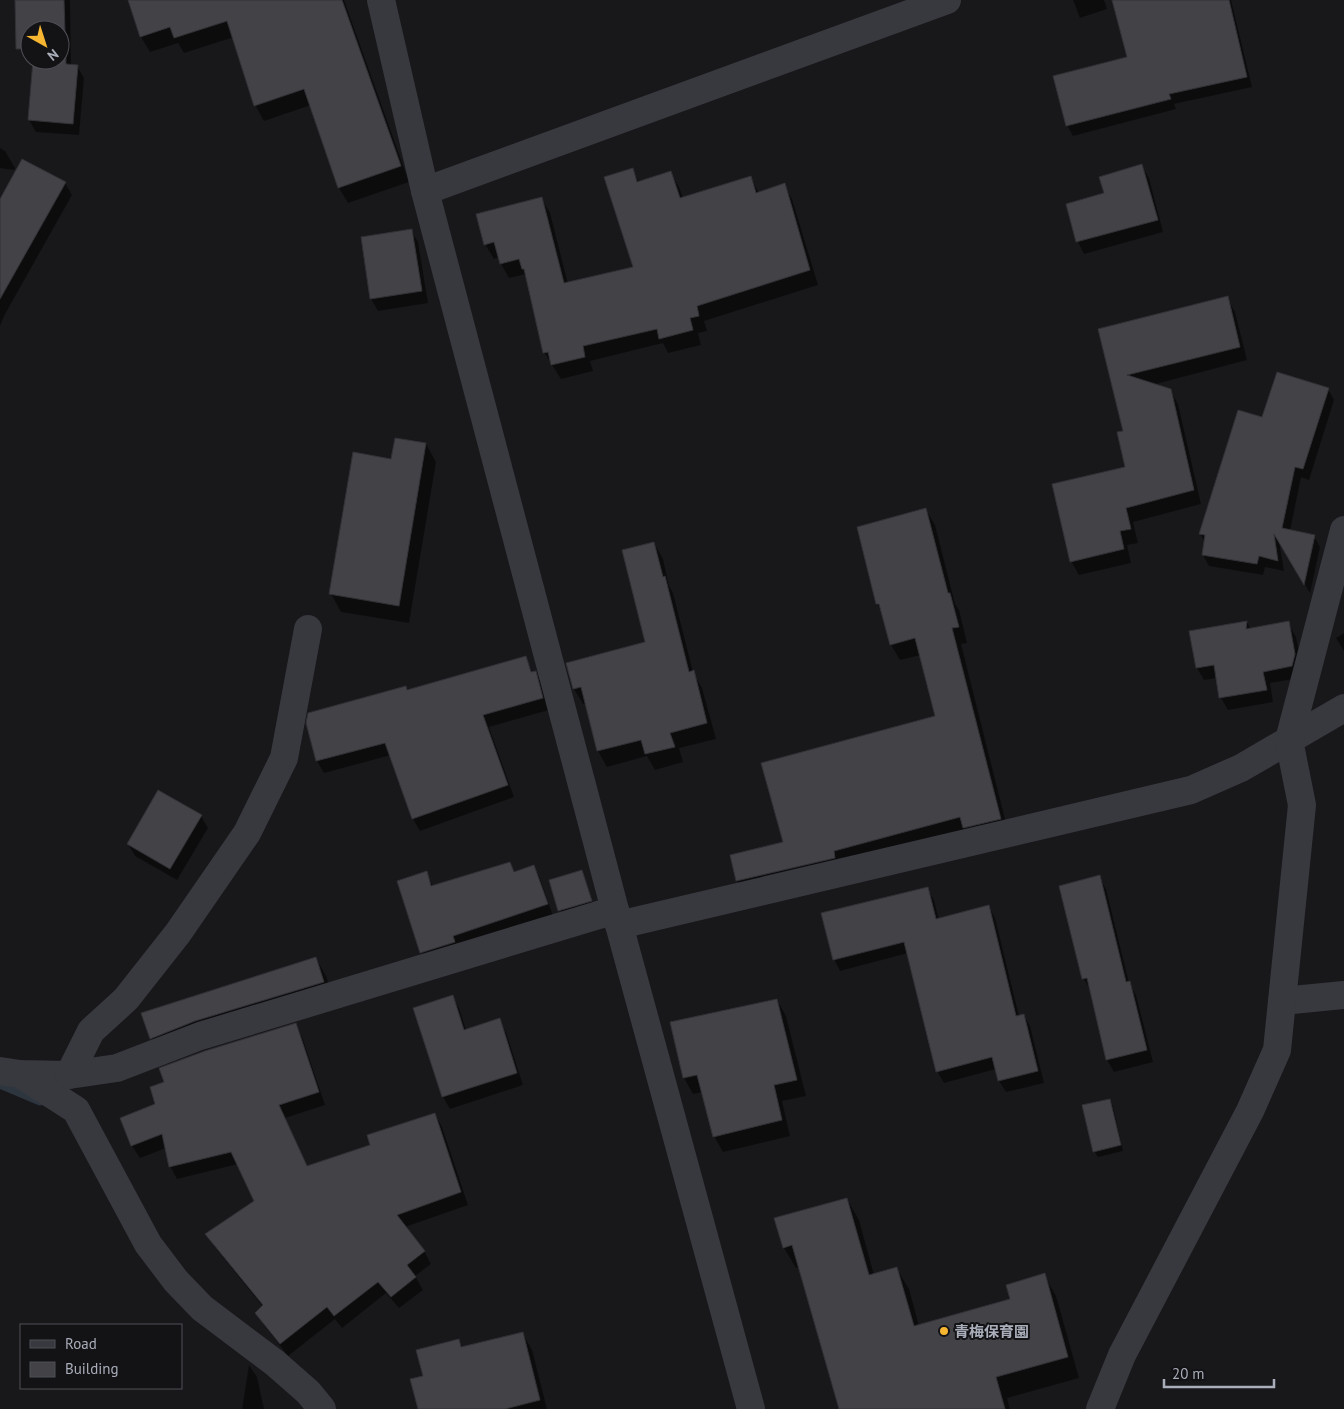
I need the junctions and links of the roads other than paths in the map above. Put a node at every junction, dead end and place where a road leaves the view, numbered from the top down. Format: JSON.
{"nodes":[{"id":1,"x":381,"y":0,"type":"edge"},
{"id":2,"x":946,"y":0,"type":"edge"},
{"id":3,"x":425,"y":191,"type":"junction"},
{"id":4,"x":1344,"y":530,"type":"edge"},
{"id":5,"x":308,"y":628,"type":"dead end"},
{"id":6,"x":1344,"y":708,"type":"edge"},
{"id":7,"x":1289,"y":740,"type":"junction"},
{"id":8,"x":617,"y":918,"type":"junction"},
{"id":9,"x":1344,"y":995,"type":"edge"},
{"id":10,"x":1282,"y":1001,"type":"junction"},
{"id":11,"x":10,"y":1073,"type":"edge"},
{"id":12,"x":70,"y":1075,"type":"junction"},
{"id":13,"x":322,"y":1409,"type":"edge"},
{"id":14,"x":751,"y":1409,"type":"edge"},
{"id":15,"x":1100,"y":1409,"type":"edge"}],
"edges":[{"from":1,"to":3,"type":"street"},
{"from":2,"to":3,"type":"street"},
{"from":3,"to":8,"type":"street"},
{"from":4,"to":7,"type":"street"},
{"from":5,"to":12,"type":"street"},
{"from":6,"to":7,"type":"street"},
{"from":7,"to":8,"type":"street"},
{"from":7,"to":10,"type":"street"},
{"from":8,"to":12,"type":"street"},
{"from":8,"to":14,"type":"street"},
{"from":9,"to":10,"type":"street"},
{"from":10,"to":15,"type":"street"},
{"from":11,"to":12,"type":"street"},
{"from":11,"to":13,"type":"street"}]}
